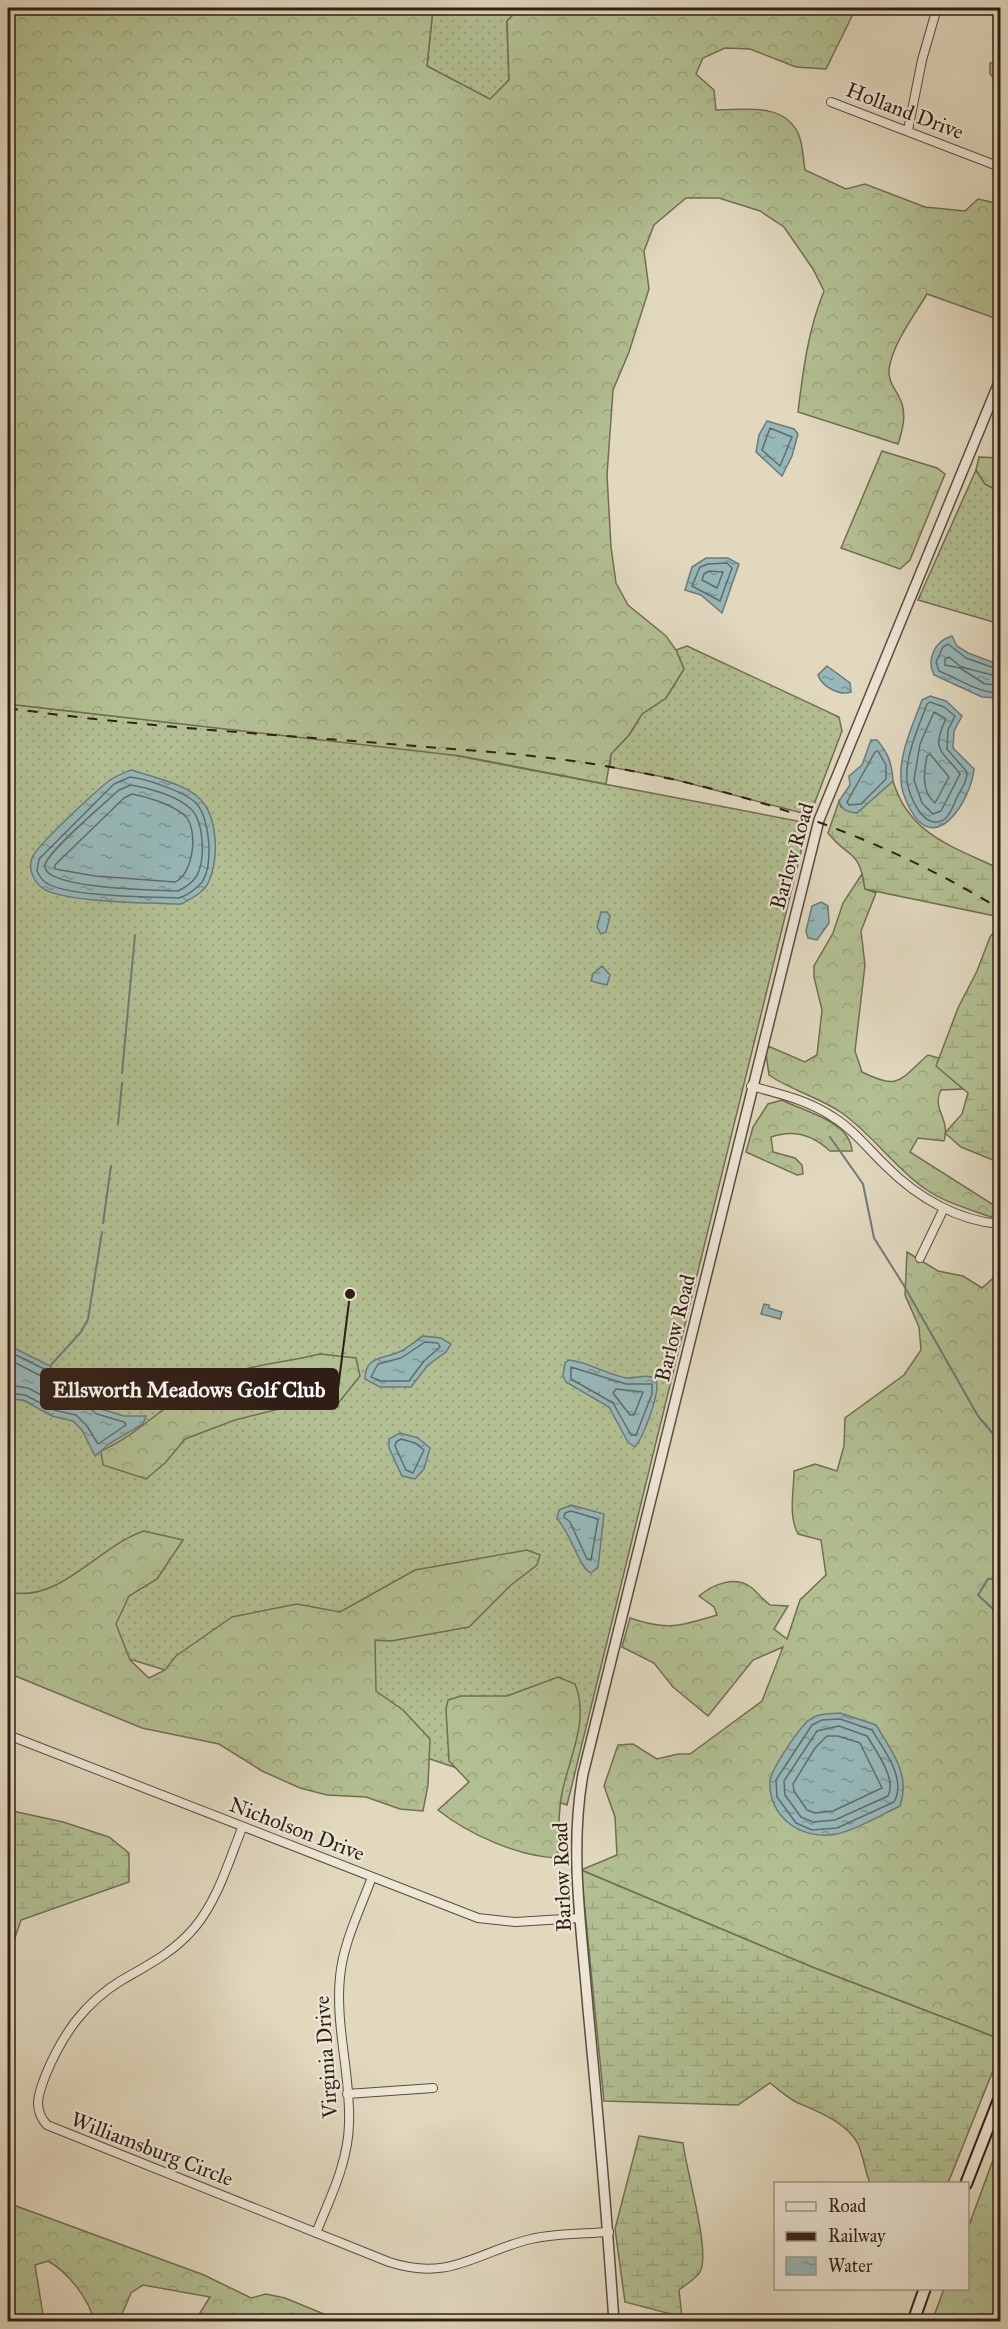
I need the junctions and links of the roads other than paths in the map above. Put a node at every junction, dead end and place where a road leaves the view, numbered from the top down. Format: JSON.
{"nodes":[{"id":1,"x":937,"y":8,"type":"edge"},
{"id":2,"x":831,"y":102,"type":"dead end"},
{"id":3,"x":908,"y":130,"type":"junction"},
{"id":4,"x":1000,"y":167,"type":"edge"},
{"id":5,"x":1000,"y":380,"type":"edge"},
{"id":6,"x":752,"y":1086,"type":"junction"},
{"id":7,"x":944,"y":1208,"type":"junction"},
{"id":8,"x":1000,"y":1224,"type":"edge"},
{"id":9,"x":920,"y":1258,"type":"dead end"},
{"id":10,"x":8,"y":1735,"type":"edge"},
{"id":11,"x":242,"y":1828,"type":"junction"},
{"id":12,"x":372,"y":1877,"type":"junction"},
{"id":13,"x":580,"y":1918,"type":"junction"},
{"id":14,"x":433,"y":2088,"type":"dead end"},
{"id":15,"x":347,"y":2094,"type":"junction"},
{"id":16,"x":1000,"y":2097,"type":"edge"},
{"id":17,"x":967,"y":2182,"type":"edge"},
{"id":18,"x":609,"y":2232,"type":"junction"},
{"id":19,"x":316,"y":2233,"type":"junction"},
{"id":20,"x":925,"y":2290,"type":"edge"},
{"id":21,"x":614,"y":2322,"type":"edge"},
{"id":22,"x":913,"y":2322,"type":"edge"}],
"edges":[{"from":1,"to":3,"type":"street"},
{"from":2,"to":3,"type":"street","name":"Holland Drive"},
{"from":3,"to":4,"type":"street","name":"Holland Drive"},
{"from":5,"to":6,"type":"street","name":"Barlow Road"},
{"from":6,"to":7,"type":"street"},
{"from":6,"to":13,"type":"street","name":"Barlow Road"},
{"from":7,"to":8,"type":"street"},
{"from":7,"to":9,"type":"street"},
{"from":10,"to":11,"type":"street","name":"Nicholson Drive"},
{"from":11,"to":12,"type":"street","name":"Nicholson Drive"},
{"from":11,"to":19,"type":"street","name":"Williamsburg Circle"},
{"from":12,"to":13,"type":"street","name":"Nicholson Drive"},
{"from":12,"to":15,"type":"street","name":"Virginia Drive"},
{"from":13,"to":18,"type":"street","name":"Barlow Road"},
{"from":14,"to":15,"type":"street"},
{"from":15,"to":19,"type":"street","name":"Virginia Drive"},
{"from":16,"to":17,"type":"main road"},
{"from":18,"to":19,"type":"street","name":"Williamsburg Circle"},
{"from":18,"to":21,"type":"street","name":"Barlow Road"},
{"from":20,"to":22,"type":"main road"}]}
